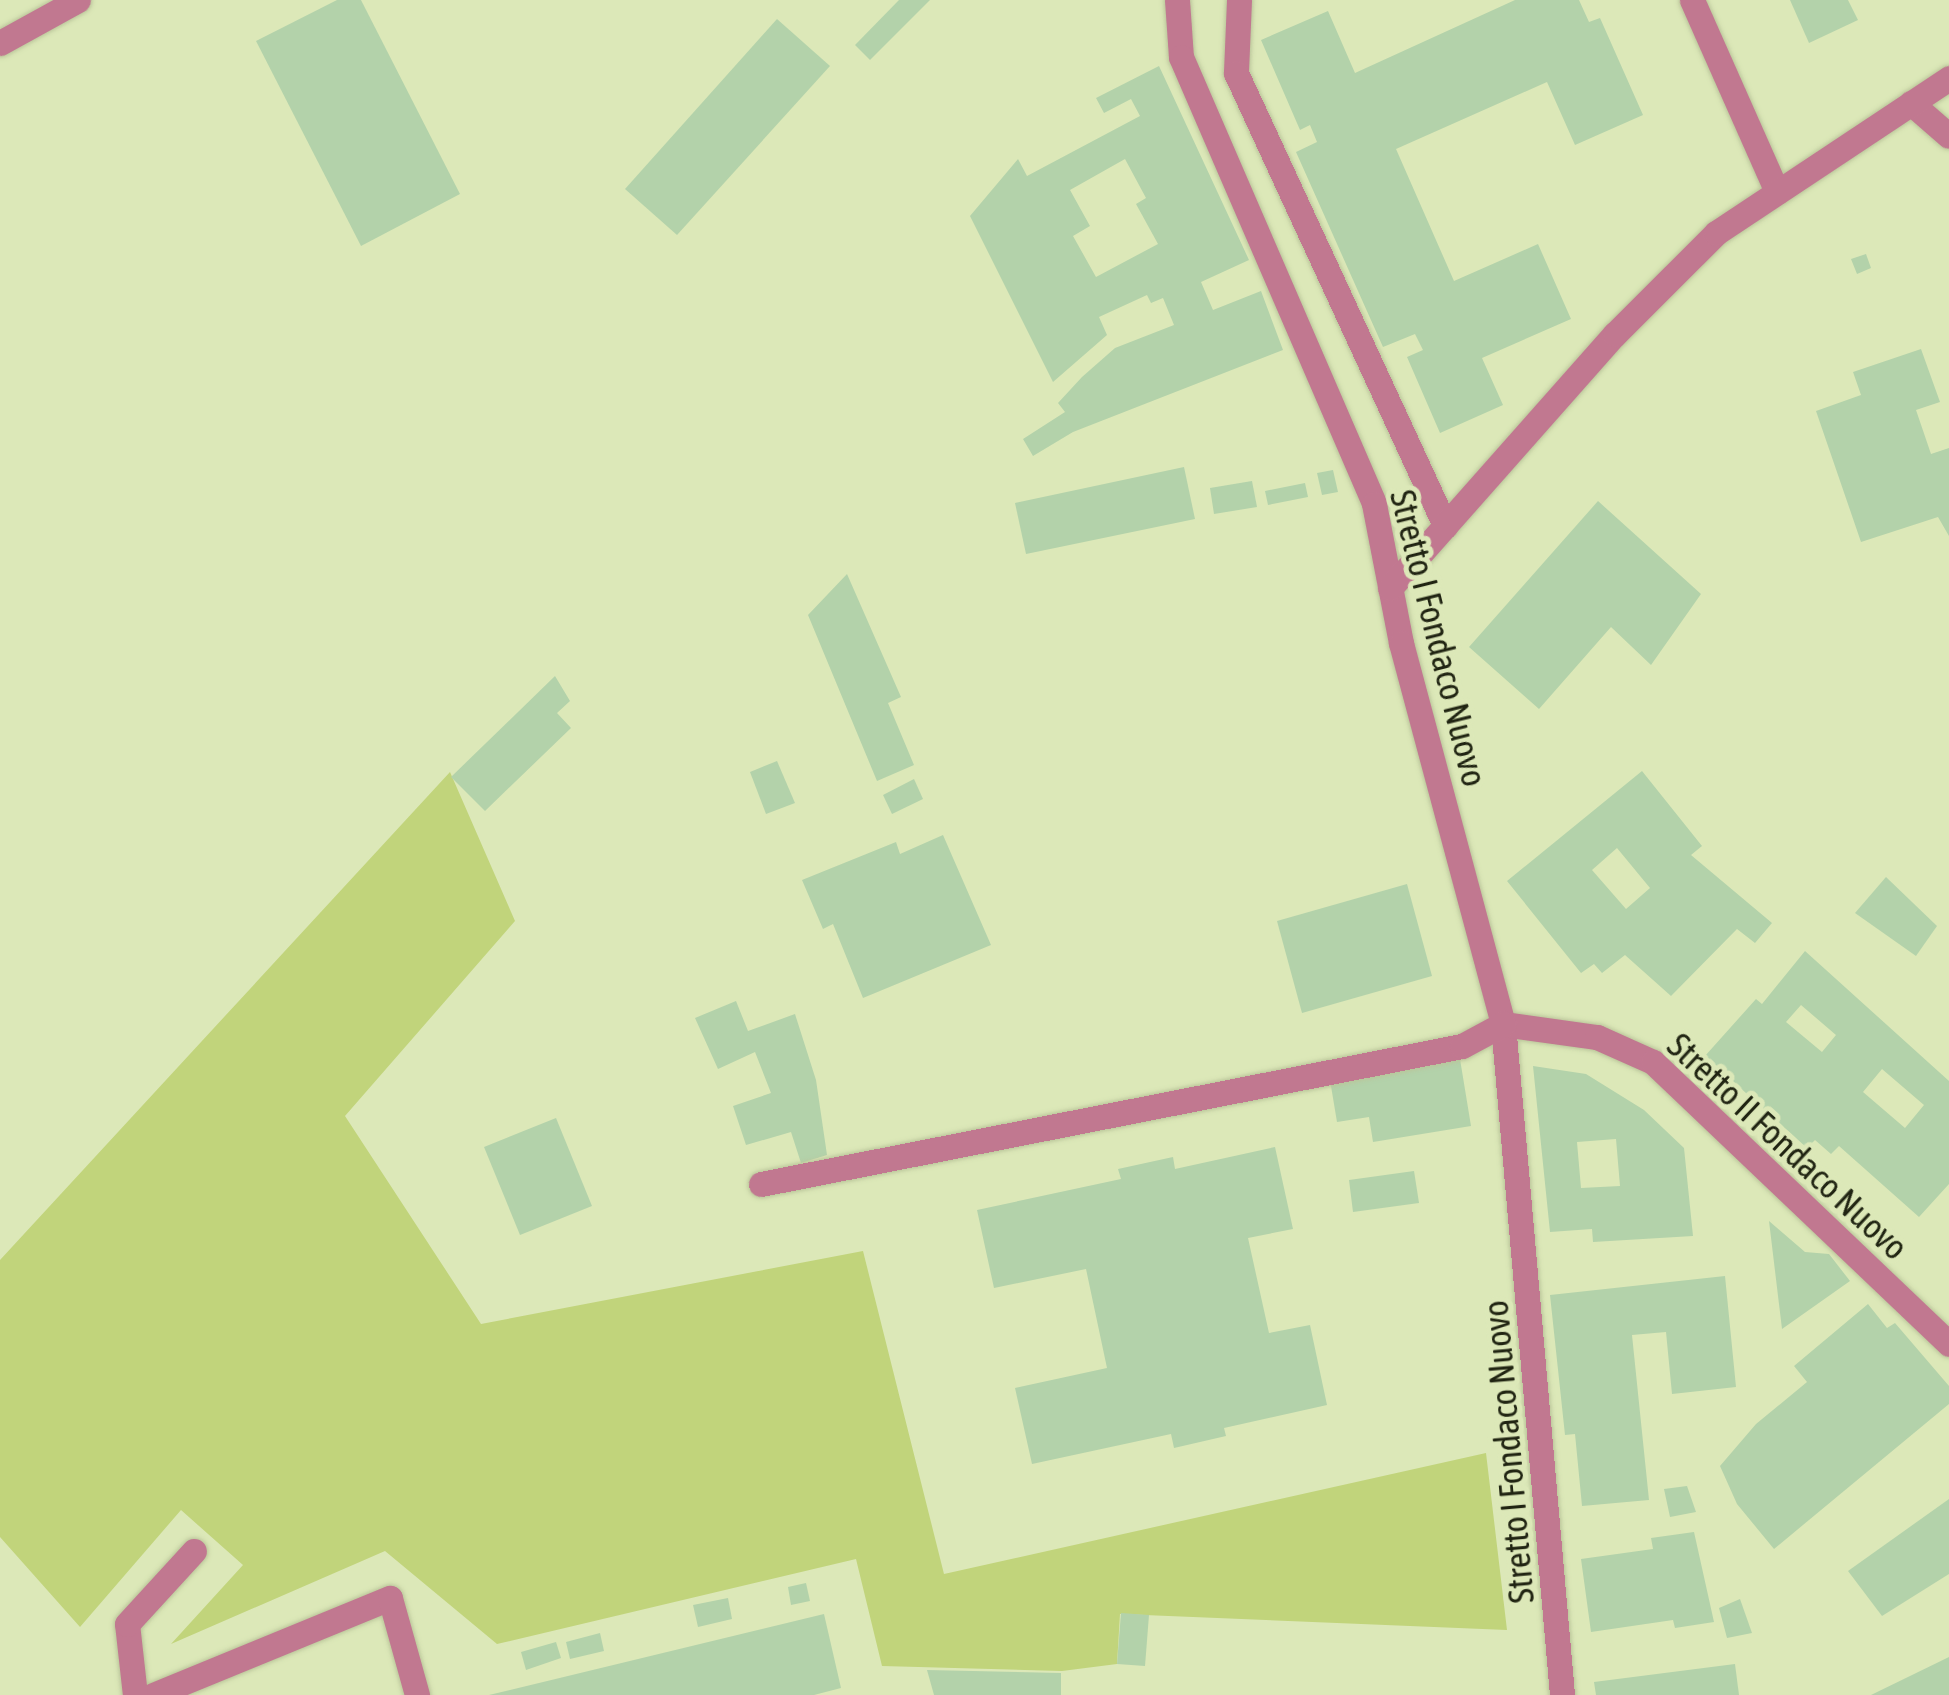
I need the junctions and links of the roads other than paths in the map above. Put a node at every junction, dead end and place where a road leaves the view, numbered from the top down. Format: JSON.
{"nodes":[{"id":1,"x":78,"y":0,"type":"edge"},
{"id":2,"x":1177,"y":0,"type":"edge"},
{"id":3,"x":1239,"y":0,"type":"edge"},
{"id":4,"x":1692,"y":0,"type":"edge"},
{"id":5,"x":0,"y":43,"type":"edge"},
{"id":6,"x":1949,"y":78,"type":"edge"},
{"id":7,"x":1911,"y":103,"type":"junction"},
{"id":8,"x":1949,"y":136,"type":"edge"},
{"id":9,"x":1777,"y":192,"type":"junction"},
{"id":10,"x":1445,"y":526,"type":"junction"},
{"id":11,"x":1390,"y":588,"type":"junction"},
{"id":12,"x":1503,"y":1024,"type":"junction"},
{"id":13,"x":761,"y":1184,"type":"dead end"},
{"id":14,"x":1949,"y":1344,"type":"edge"},
{"id":15,"x":194,"y":1552,"type":"dead end"},
{"id":16,"x":136,"y":1695,"type":"edge"},
{"id":17,"x":154,"y":1695,"type":"edge"},
{"id":18,"x":417,"y":1695,"type":"edge"},
{"id":19,"x":1562,"y":1695,"type":"edge"}],
"edges":[{"from":1,"to":5,"type":"street"},
{"from":2,"to":11,"type":"street","name":"Stretto I Fondaco Nuovo"},
{"from":3,"to":10,"type":"street"},
{"from":4,"to":9,"type":"street"},
{"from":6,"to":7,"type":"street"},
{"from":7,"to":8,"type":"street"},
{"from":7,"to":9,"type":"street"},
{"from":9,"to":10,"type":"street"},
{"from":10,"to":11,"type":"street"},
{"from":11,"to":12,"type":"street","name":"Stretto I Fondaco Nuovo"},
{"from":12,"to":13,"type":"street"},
{"from":12,"to":14,"type":"street","name":"Stretto II Fondaco Nuovo"},
{"from":12,"to":19,"type":"street","name":"Stretto I Fondaco Nuovo"},
{"from":15,"to":16,"type":"street"},
{"from":17,"to":18,"type":"street"}]}
